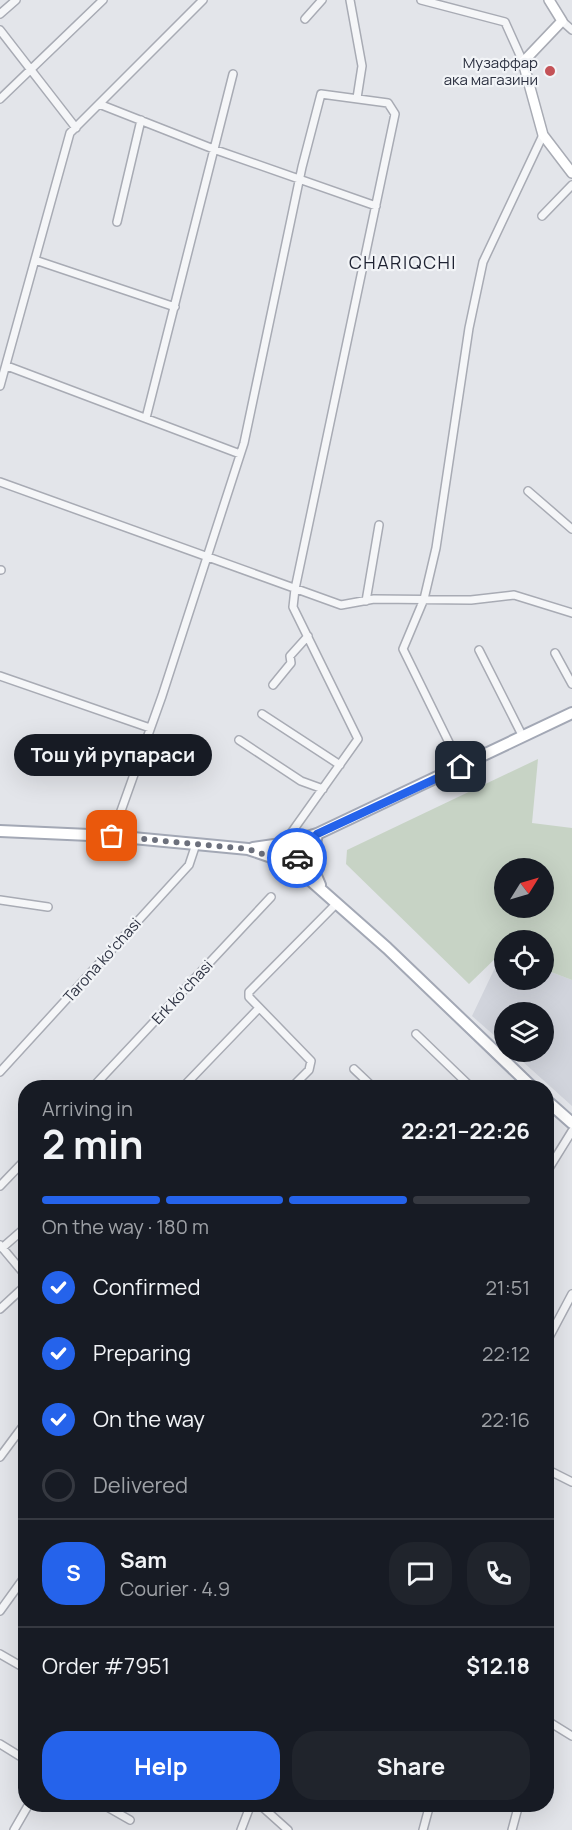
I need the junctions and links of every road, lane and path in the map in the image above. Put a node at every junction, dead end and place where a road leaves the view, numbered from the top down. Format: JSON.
{"nodes":[{"id":1,"x":15,"y":0,"type":"edge"},
{"id":2,"x":104,"y":0,"type":"edge"},
{"id":3,"x":203,"y":0,"type":"edge"},
{"id":4,"x":322,"y":0,"type":"edge"},
{"id":5,"x":350,"y":0,"type":"edge"},
{"id":6,"x":421,"y":0,"type":"edge"},
{"id":7,"x":549,"y":0,"type":"edge"},
{"id":8,"x":0,"y":14,"type":"edge"},
{"id":9,"x":305,"y":19,"type":"dead end"},
{"id":10,"x":562,"y":21,"type":"junction"},
{"id":11,"x":0,"y":30,"type":"edge"},
{"id":12,"x":572,"y":30,"type":"edge"},
{"id":13,"x":523,"y":62,"type":"junction"},
{"id":14,"x":31,"y":69,"type":"junction"},
{"id":15,"x":233,"y":74,"type":"dead end"},
{"id":16,"x":0,"y":99,"type":"edge"},
{"id":17,"x":357,"y":99,"type":"junction"},
{"id":18,"x":99,"y":104,"type":"junction"},
{"id":19,"x":141,"y":120,"type":"junction"},
{"id":20,"x":76,"y":128,"type":"junction"},
{"id":21,"x":543,"y":135,"type":"junction"},
{"id":22,"x":216,"y":150,"type":"junction"},
{"id":23,"x":572,"y":173,"type":"edge"},
{"id":24,"x":299,"y":180,"type":"junction"},
{"id":25,"x":572,"y":185,"type":"edge"},
{"id":26,"x":376,"y":206,"type":"junction"},
{"id":27,"x":542,"y":216,"type":"dead end"},
{"id":28,"x":117,"y":222,"type":"dead end"},
{"id":29,"x":35,"y":260,"type":"junction"},
{"id":30,"x":175,"y":307,"type":"junction"},
{"id":31,"x":7,"y":366,"type":"junction"},
{"id":32,"x":0,"y":386,"type":"edge"},
{"id":33,"x":146,"y":418,"type":"junction"},
{"id":34,"x":240,"y":454,"type":"junction"},
{"id":35,"x":0,"y":482,"type":"edge"},
{"id":36,"x":528,"y":491,"type":"dead end"},
{"id":37,"x":379,"y":525,"type":"dead end"},
{"id":38,"x":572,"y":529,"type":"edge"},
{"id":39,"x":206,"y":556,"type":"junction"},
{"id":40,"x":295,"y":589,"type":"junction"},
{"id":41,"x":424,"y":599,"type":"junction"},
{"id":42,"x":366,"y":600,"type":"junction"},
{"id":43,"x":572,"y":613,"type":"edge"},
{"id":44,"x":308,"y":636,"type":"junction"},
{"id":45,"x":479,"y":650,"type":"dead end"},
{"id":46,"x":555,"y":653,"type":"dead end"},
{"id":47,"x":0,"y":676,"type":"edge"},
{"id":48,"x":572,"y":684,"type":"edge"},
{"id":49,"x":273,"y":685,"type":"dead end"},
{"id":50,"x":572,"y":713,"type":"edge"},
{"id":51,"x":262,"y":714,"type":"dead end"},
{"id":52,"x":150,"y":728,"type":"junction"},
{"id":53,"x":523,"y":737,"type":"junction"},
{"id":54,"x":239,"y":740,"type":"dead end"},
{"id":55,"x":340,"y":765,"type":"junction"},
{"id":56,"x":461,"y":767,"type":"junction"},
{"id":57,"x":323,"y":789,"type":"junction"},
{"id":58,"x":0,"y":831,"type":"edge"},
{"id":59,"x":317,"y":834,"type":"junction"},
{"id":60,"x":112,"y":836,"type":"junction"},
{"id":61,"x":284,"y":843,"type":"junction"},
{"id":62,"x":196,"y":844,"type":"junction"},
{"id":63,"x":248,"y":849,"type":"junction"},
{"id":64,"x":292,"y":864,"type":"junction"},
{"id":65,"x":321,"y":888,"type":"junction"},
{"id":66,"x":271,"y":897,"type":"dead end"},
{"id":67,"x":0,"y":900,"type":"edge"},
{"id":68,"x":337,"y":903,"type":"junction"},
{"id":69,"x":48,"y":907,"type":"dead end"},
{"id":70,"x":259,"y":1008,"type":"junction"},
{"id":71,"x":416,"y":1034,"type":"dead end"},
{"id":72,"x":354,"y":1069,"type":"dead end"},
{"id":73,"x":0,"y":1072,"type":"edge"},
{"id":74,"x":99,"y":1080,"type":"edge"},
{"id":75,"x":190,"y":1080,"type":"edge"},
{"id":76,"x":299,"y":1080,"type":"edge"},
{"id":77,"x":366,"y":1080,"type":"edge"},
{"id":78,"x":464,"y":1080,"type":"edge"},
{"id":79,"x":525,"y":1080,"type":"edge"},
{"id":80,"x":554,"y":1107,"type":"edge"},
{"id":81,"x":572,"y":1123,"type":"edge"},
{"id":82,"x":572,"y":1131,"type":"edge"},
{"id":83,"x":554,"y":1160,"type":"edge"},
{"id":84,"x":18,"y":1167,"type":"edge"},
{"id":85,"x":0,"y":1186,"type":"edge"},
{"id":86,"x":18,"y":1233,"type":"edge"},
{"id":87,"x":1,"y":1246,"type":"edge"},
{"id":88,"x":18,"y":1266,"type":"edge"},
{"id":89,"x":18,"y":1292,"type":"edge"},
{"id":90,"x":572,"y":1294,"type":"edge"},
{"id":91,"x":0,"y":1309,"type":"edge"},
{"id":92,"x":554,"y":1328,"type":"edge"},
{"id":93,"x":18,"y":1433,"type":"edge"},
{"id":94,"x":0,"y":1457,"type":"edge"},
{"id":95,"x":554,"y":1473,"type":"edge"},
{"id":96,"x":572,"y":1482,"type":"edge"},
{"id":97,"x":18,"y":1586,"type":"edge"},
{"id":98,"x":0,"y":1611,"type":"edge"},
{"id":99,"x":0,"y":1654,"type":"edge"},
{"id":100,"x":18,"y":1664,"type":"edge"},
{"id":101,"x":554,"y":1725,"type":"edge"},
{"id":102,"x":572,"y":1726,"type":"edge"},
{"id":103,"x":570,"y":1735,"type":"edge"},
{"id":104,"x":0,"y":1744,"type":"edge"},
{"id":105,"x":18,"y":1755,"type":"edge"},
{"id":106,"x":24,"y":1812,"type":"edge"},
{"id":107,"x":116,"y":1812,"type":"edge"},
{"id":108,"x":248,"y":1812,"type":"edge"},
{"id":109,"x":268,"y":1812,"type":"edge"},
{"id":110,"x":428,"y":1812,"type":"edge"},
{"id":111,"x":517,"y":1812,"type":"edge"},
{"id":112,"x":130,"y":1820,"type":"dead end"},
{"id":113,"x":14,"y":1830,"type":"edge"},
{"id":114,"x":241,"y":1830,"type":"edge"},
{"id":115,"x":288,"y":1830,"type":"edge"},
{"id":116,"x":423,"y":1830,"type":"edge"},
{"id":117,"x":512,"y":1830,"type":"edge"}],
"edges":[{"from":1,"to":8,"type":"street"},
{"from":2,"to":14,"type":"street"},
{"from":3,"to":18,"type":"street"},
{"from":4,"to":9,"type":"street"},
{"from":5,"to":17,"type":"street"},
{"from":6,"to":13,"type":"street"},
{"from":7,"to":10,"type":"street"},
{"from":10,"to":12,"type":"street"},
{"from":10,"to":13,"type":"street"},
{"from":11,"to":14,"type":"street"},
{"from":13,"to":21,"type":"street"},
{"from":14,"to":16,"type":"street"},
{"from":14,"to":20,"type":"street"},
{"from":15,"to":22,"type":"street"},
{"from":17,"to":24,"type":"street"},
{"from":17,"to":26,"type":"street"},
{"from":18,"to":19,"type":"street"},
{"from":18,"to":20,"type":"street"},
{"from":19,"to":22,"type":"street"},
{"from":19,"to":28,"type":"street"},
{"from":20,"to":29,"type":"street"},
{"from":21,"to":23,"type":"street"},
{"from":21,"to":41,"type":"street"},
{"from":22,"to":24,"type":"street"},
{"from":22,"to":30,"type":"street"},
{"from":24,"to":26,"type":"street"},
{"from":24,"to":34,"type":"street"},
{"from":25,"to":27,"type":"street"},
{"from":26,"to":40,"type":"street"},
{"from":29,"to":30,"type":"street"},
{"from":29,"to":31,"type":"street"},
{"from":30,"to":33,"type":"street"},
{"from":31,"to":32,"type":"street"},
{"from":31,"to":33,"type":"street"},
{"from":33,"to":34,"type":"street"},
{"from":34,"to":39,"type":"street"},
{"from":35,"to":39,"type":"street"},
{"from":36,"to":38,"type":"street"},
{"from":37,"to":42,"type":"street"},
{"from":39,"to":40,"type":"street"},
{"from":39,"to":52,"type":"street"},
{"from":40,"to":42,"type":"street"},
{"from":40,"to":44,"type":"street"},
{"from":41,"to":42,"type":"street"},
{"from":41,"to":43,"type":"street"},
{"from":41,"to":56,"type":"street"},
{"from":44,"to":49,"type":"street"},
{"from":44,"to":55,"type":"street"},
{"from":45,"to":53,"type":"street"},
{"from":46,"to":48,"type":"street"},
{"from":47,"to":52,"type":"street"},
{"from":50,"to":53,"type":"main road"},
{"from":51,"to":55,"type":"street"},
{"from":52,"to":60,"type":"street"},
{"from":53,"to":56,"type":"main road"},
{"from":54,"to":57,"type":"street"},
{"from":55,"to":57,"type":"street"},
{"from":56,"to":59,"type":"main road"},
{"from":57,"to":61,"type":"street"},
{"from":58,"to":60,"type":"main road"},
{"from":59,"to":61,"type":"main road"},
{"from":59,"to":64,"type":"main road"},
{"from":59,"to":65,"type":"main road"},
{"from":60,"to":62,"type":"main road"},
{"from":61,"to":63,"type":"main road"},
{"from":62,"to":63,"type":"main road"},
{"from":62,"to":73,"type":"street","name":"Tarona koʻchasi"},
{"from":63,"to":64,"type":"main road"},
{"from":64,"to":65,"type":"main road"},
{"from":65,"to":68,"type":"main road"},
{"from":66,"to":74,"type":"street","name":"Erk koʻchasi"},
{"from":67,"to":69,"type":"street"},
{"from":68,"to":70,"type":"street"},
{"from":68,"to":79,"type":"main road"},
{"from":70,"to":75,"type":"street"},
{"from":70,"to":76,"type":"street"},
{"from":71,"to":78,"type":"street"},
{"from":72,"to":77,"type":"street"},
{"from":80,"to":81,"type":"main road"},
{"from":82,"to":83,"type":"street"},
{"from":84,"to":85,"type":"street"},
{"from":86,"to":87,"type":"street"},
{"from":87,"to":88,"type":"street"},
{"from":89,"to":91,"type":"street"},
{"from":90,"to":92,"type":"street"},
{"from":93,"to":94,"type":"street"},
{"from":95,"to":96,"type":"street"},
{"from":97,"to":98,"type":"street"},
{"from":99,"to":100,"type":"street"},
{"from":101,"to":103,"type":"street"},
{"from":102,"to":103,"type":"street"},
{"from":104,"to":105,"type":"street"},
{"from":106,"to":113,"type":"street"},
{"from":107,"to":112,"type":"street"},
{"from":108,"to":114,"type":"street"},
{"from":109,"to":115,"type":"street"},
{"from":110,"to":116,"type":"street"},
{"from":111,"to":117,"type":"street"}]}
